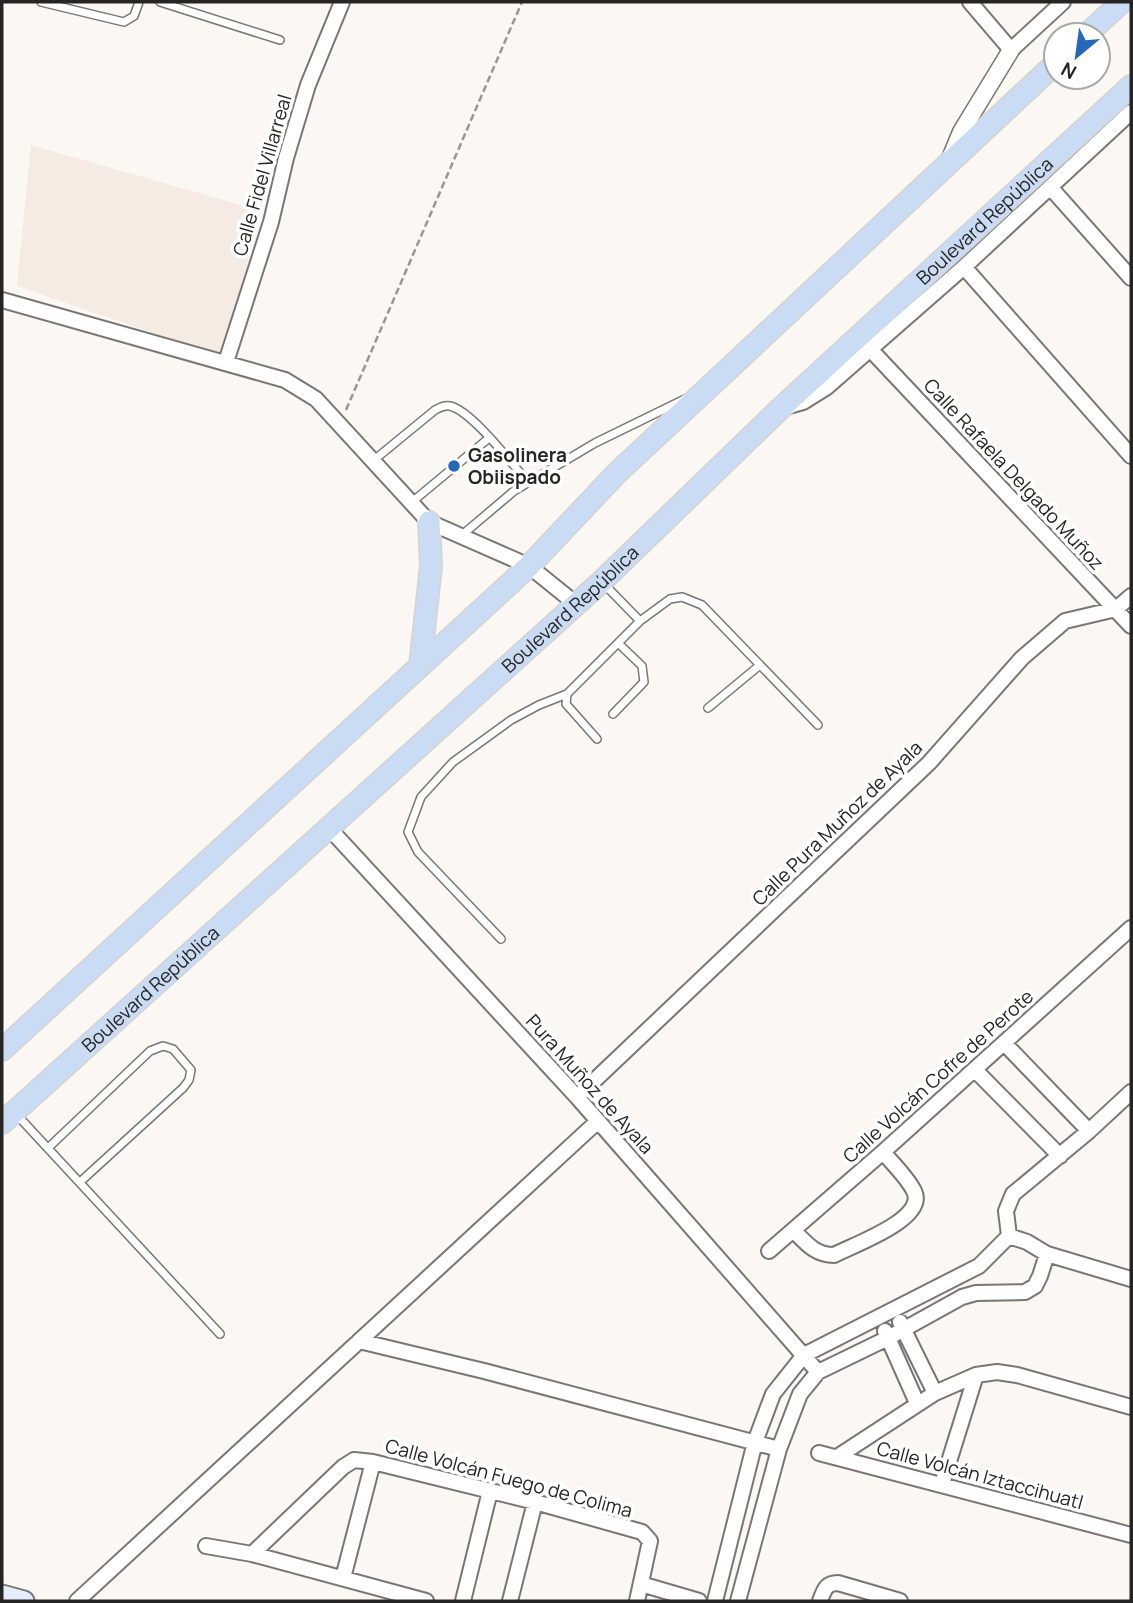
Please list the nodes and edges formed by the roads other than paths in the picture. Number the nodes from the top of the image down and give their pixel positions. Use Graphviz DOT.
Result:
graph roads {
  1 [pos="41,2"];
  2 [pos="139,2"];
  3 [pos="160,2"];
  4 [pos="342,2"];
  5 [pos="970,2"];
  6 [pos="1063,2"];
  7 [pos="1122,2"];
  8 [pos="1101,21"];
  9 [pos="280,40"];
  10 [pos="1011,50"];
  11 [pos="1042,76"];
  12 [pos="1131,86"];
  13 [pos="1131,112"];
  14 [pos="948,163"];
  15 [pos="1050,187"];
  16 [pos="964,267"];
  17 [pos="1131,278"];
  18 [pos="2,300"];
  19 [pos="869,348"];
  20 [pos="226,362"];
  21 [pos="707,389"];
  22 [pos="781,408"];
  23 [pos="489,438"];
  24 [pos="1131,456"];
  25 [pos="374,460"];
  26 [pos="528,482"];
  27 [pos="412,502"];
  28 [pos="429,522"];
  29 [pos="462,535"];
  30 [pos="529,566"];
  31 [pos="601,582"];
  32 [pos="1131,596"];
  33 [pos="576,604"];
  34 [pos="1116,609"];
  35 [pos="640,621"];
  36 [pos="1131,626"];
  37 [pos="618,643"];
  38 [pos="760,664"];
  39 [pos="420,666"];
  40 [pos="567,694"];
  41 [pos="708,708"];
  42 [pos="613,714"];
  43 [pos="818,725"];
  44 [pos="597,739"];
  45 [pos="328,827"];
  46 [pos="1131,928"];
  47 [pos="502,939"];
  48 [pos="1004,1043"];
  49 [pos="2,1050"];
  50 [pos="975,1070"];
  51 [pos="1131,1092"];
  52 [pos="577,1097"];
  53 [pos="8,1117"];
  54 [pos="598,1121"];
  55 [pos="1089,1131"];
  56 [pos="48,1148"];
  57 [pos="883,1152"];
  58 [pos="1060,1156"];
  59 [pos="80,1182"];
  60 [pos="793,1230"];
  61 [pos="1009,1236"];
  62 [pos="769,1251"];
  63 [pos="1047,1254"];
  64 [pos="1131,1263"];
  65 [pos="1124,1277"];
  66 [pos="895,1310"];
  67 [pos="880,1318"];
  68 [pos="903,1329"];
  69 [pos="220,1334"];
  70 [pos="888,1338"];
  71 [pos="359,1342"];
  72 [pos="804,1355"];
  73 [pos="818,1373"];
  74 [pos="976,1375"];
  75 [pos="935,1392"];
  76 [pos="918,1403"];
  77 [pos="1131,1407"];
  78 [pos="755,1442"];
  79 [pos="779,1449"];
  80 [pos="819,1452"];
  81 [pos="836,1457"];
  82 [pos="373,1462"];
  83 [pos="942,1484"];
  84 [pos="490,1491"];
  85 [pos="535,1502"];
  86 [pos="1131,1535"];
  87 [pos="206,1546"];
  88 [pos="252,1554"];
  89 [pos="343,1578"];
  90 [pos="641,1584"];
  91 [pos="2,1595"];
  92 [pos="822,1595"];
  93 [pos="24,1601"];
  94 [pos="77,1601"];
  95 [pos="426,1601"];
  96 [pos="463,1601"];
  97 [pos="510,1601"];
  98 [pos="638,1601"];
  99 [pos="699,1601"];
  100 [pos="715,1601"];
  101 [pos="738,1601"];
  102 [pos="900,1601"];
  1 -- 2 [label="lane"];
  3 -- 9 [label="lane"];
  4 -- 20 [label="street, Calle Fidel Villarreal"];
  5 -- 10 [label="street"];
  6 -- 10 [label="street"];
  7 -- 8 [label="main road"];
  10 -- 14 [label="street"];
  11 -- 14 [label="main road"];
  12 -- 22 [label="main road, Boulevard República"];
  13 -- 15 [label="street"];
  14 -- 21 [label="main road"];
  15 -- 16 [label="street"];
  15 -- 17 [label="street"];
  16 -- 19 [label="street"];
  16 -- 24 [label="street"];
  18 -- 20 [label="street"];
  19 -- 22 [label="street"];
  19 -- 34 [label="street, Calle Rafaela Delgado Muñoz"];
  20 -- 25 [label="street"];
  21 -- 26 [label="lane"];
  21 -- 30 [label="main road"];
  22 -- 31 [label="main road, Boulevard República"];
  23 -- 25 [label="lane"];
  23 -- 26 [label="lane"];
  23 -- 27 [label="lane"];
  25 -- 27 [label="street"];
  26 -- 29 [label="lane"];
  27 -- 28 [label="street"];
  28 -- 29 [label="street"];
  28 -- 39 [label="main road"];
  29 -- 30 [label="street"];
  30 -- 33 [label="street"];
  30 -- 39 [label="main road"];
  31 -- 33 [label="main road, Boulevard República"];
  31 -- 35 [label="lane"];
  32 -- 34 [label="street, Calle Pura Muñoz de Ayala"];
  33 -- 45 [label="main road, Boulevard República"];
  34 -- 36 [label="street, Calle Rafaela Delgado Muñoz"];
  34 -- 52 [label="street, Calle Pura Muñoz de Ayala"];
  35 -- 37 [label="lane"];
  35 -- 38 [label="lane"];
  37 -- 40 [label="lane"];
  37 -- 42 [label="lane"];
  38 -- 41 [label="lane"];
  38 -- 43 [label="lane"];
  39 -- 49 [label="main road"];
  40 -- 44 [label="lane"];
  40 -- 47 [label="lane"];
  45 -- 52 [label="street, Pura Muñoz de Ayala"];
  45 -- 53 [label="main road, Boulevard República"];
  46 -- 48 [label="street, Calle Volcán Cofre de Perote"];
  48 -- 50 [label="street, Calle Volcán Cofre de Perote"];
  48 -- 55 [label="street"];
  50 -- 57 [label="street, Calle Volcán Cofre de Perote"];
  50 -- 58 [label="street"];
  51 -- 55 [label="street"];
  52 -- 54 [label="street, Pura Muñoz de Ayala"];
  53 -- 56 [label="lane"];
  54 -- 71 [label="street"];
  54 -- 72 [label="street, Pura Muñoz de Ayala"];
  55 -- 58 [label="street"];
  56 -- 59 [label="lane"];
  56 -- 59 [label="lane"];
  57 -- 60 [label="street, Calle Volcán Cofre de Perote"];
  57 -- 60 [label="street"];
  58 -- 61 [label="street"];
  59 -- 69 [label="lane"];
  60 -- 62 [label="street, Calle Volcán Cofre de Perote"];
  61 -- 63 [label="street"];
  61 -- 66 [label="street"];
  63 -- 65 [label="street"];
  63 -- 68 [label="street"];
  64 -- 65 [label="street"];
  66 -- 67 [label="street"];
  66 -- 68 [label="street"];
  67 -- 70 [label="street"];
  67 -- 72 [label="street"];
  68 -- 70 [label="street"];
  68 -- 75 [label="street"];
  70 -- 73 [label="street"];
  70 -- 76 [label="street"];
  71 -- 78 [label="street"];
  71 -- 94 [label="street"];
  72 -- 73 [label="street, Pura Muñoz de Ayala"];
  72 -- 78 [label="street"];
  73 -- 79 [label="street"];
  74 -- 75 [label="street"];
  74 -- 77 [label="street"];
  74 -- 83 [label="street"];
  75 -- 76 [label="street"];
  76 -- 81 [label="street"];
  78 -- 79 [label="street"];
  78 -- 100 [label="street"];
  79 -- 101 [label="street"];
  80 -- 81 [label="street, Calle Volcán Iztaccihuatl"];
  81 -- 83 [label="street, Calle Volcán Iztaccihuatl"];
  82 -- 84 [label="street, Calle Volcán Fuego de Colima"];
  82 -- 88 [label="street, Calle Volcán Fuego de Colima"];
  82 -- 89 [label="street"];
  83 -- 86 [label="street, Calle Volcán Iztaccihuatl"];
  84 -- 85 [label="street, Calle Volcán Fuego de Colima"];
  84 -- 96 [label="street"];
  85 -- 90 [label="street, Calle Volcán Fuego de Colima"];
  85 -- 97 [label="street"];
  87 -- 88 [label="street"];
  88 -- 89 [label="street"];
  89 -- 95 [label="street"];
  90 -- 98 [label="street"];
  90 -- 99 [label="street"];
  91 -- 93 [label="main road"];
  92 -- 102 [label="street"];
}
